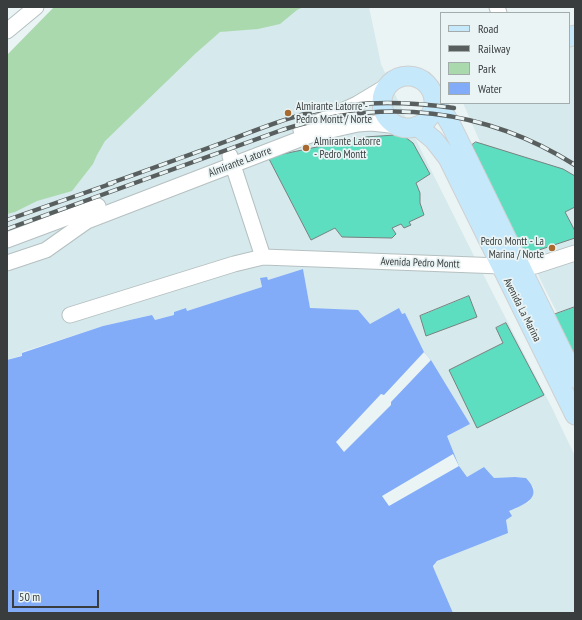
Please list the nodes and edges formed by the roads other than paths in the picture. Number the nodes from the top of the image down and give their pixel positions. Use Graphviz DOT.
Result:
graph roads {
  1 [pos="36,7"];
  2 [pos="7,31"];
  3 [pos="419,78"];
  4 [pos="440,78"];
  5 [pos="387,86"];
  6 [pos="436,97"];
  7 [pos="408,126"];
  8 [pos="232,160"];
  9 [pos="85,216"];
  10 [pos="7,240"];
  11 [pos="575,253"];
  12 [pos="263,257"];
  13 [pos="7,263"];
  14 [pos="500,266"];
  15 [pos="520,267"];
  16 [pos="70,315"];
  17 [pos="575,378"];
  18 [pos="575,415"];
  1 -- 2 [label="street"];
  3 -- 4 [label="main road, Almirante Latorre"];
  3 -- 5 [label="main road, Almirante Latorre"];
  3 -- 6 [label="main road"];
  5 -- 7 [label="main road"];
  5 -- 8 [label="street, Almirante Latorre"];
  6 -- 7 [label="main road"];
  6 -- 15 [label="main road, Avenida La Marina"];
  7 -- 8 [label="street, Almirante Latorre"];
  7 -- 14 [label="main road, Avenida La Marina"];
  8 -- 9 [label="street, Almirante Latorre"];
  8 -- 12 [label="street"];
  9 -- 10 [label="street"];
  9 -- 13 [label="street"];
  11 -- 15 [label="street, Avenida Pedro Montt"];
  12 -- 14 [label="street, Avenida Pedro Montt"];
  12 -- 16 [label="street, Avenida Pedro Montt"];
  14 -- 15 [label="street, Avenida Pedro Montt"];
  14 -- 18 [label="main road, Avenida La Marina"];
  15 -- 17 [label="main road, Avenida La Marina"];
}
